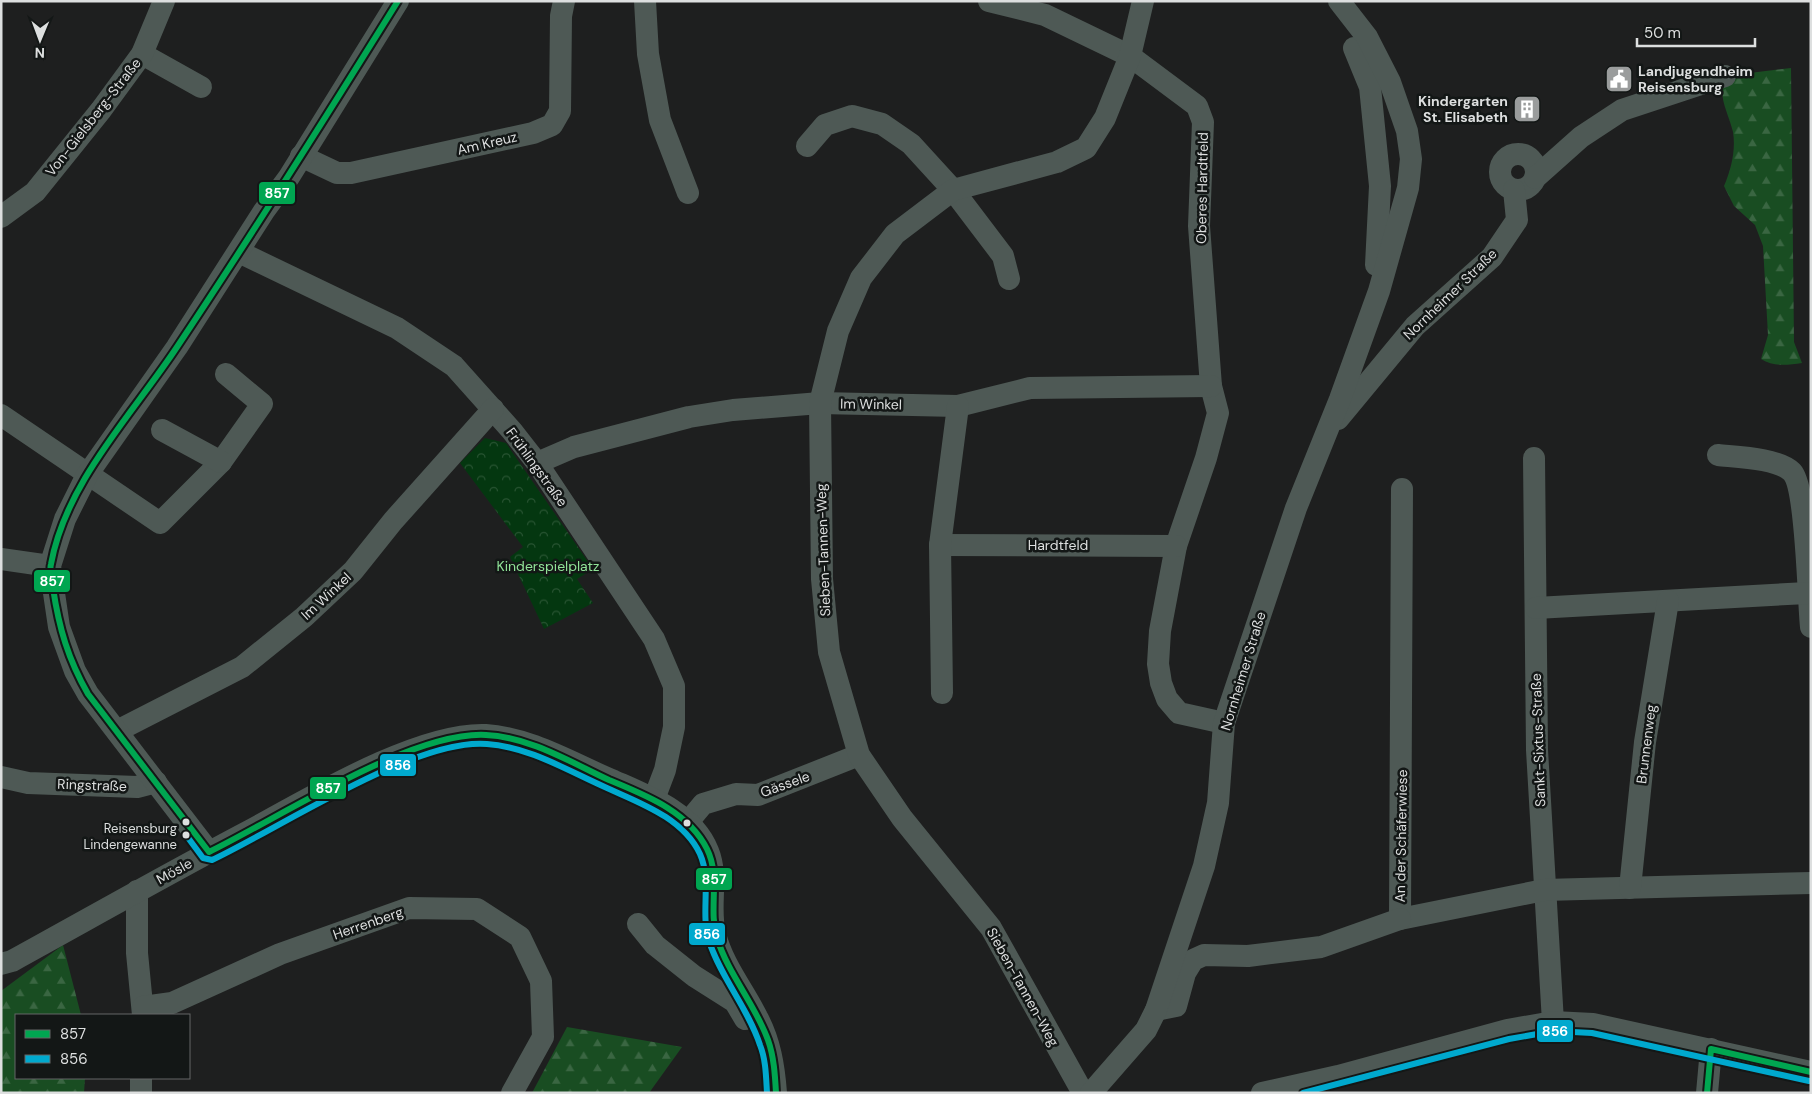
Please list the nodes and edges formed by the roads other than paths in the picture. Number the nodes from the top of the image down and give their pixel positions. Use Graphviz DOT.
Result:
graph roads {
  1 [pos="164,1"];
  2 [pos="398,1"];
  3 [pos="564,1"];
  4 [pos="646,1"];
  5 [pos="989,1"];
  6 [pos="1143,1"];
  7 [pos="1339,1"];
  8 [pos="1354,48"];
  9 [pos="142,54"];
  10 [pos="1130,56"];
  11 [pos="1725,76"];
  12 [pos="201,87"];
  13 [pos="807,146"];
  14 [pos="302,156"];
  15 [pos="1535,178"];
  16 [pos="1380,186"];
  17 [pos="1408,188"];
  18 [pos="952,190"];
  19 [pos="1514,190"];
  20 [pos="688,193"];
  21 [pos="1,217"];
  22 [pos="239,252"];
  23 [pos="1376,265"];
  24 [pos="1009,279"];
  25 [pos="226,374"];
  26 [pos="1211,386"];
  27 [pos="820,403"];
  28 [pos="958,406"];
  29 [pos="493,409"];
  30 [pos="1,415"];
  31 [pos="162,430"];
  32 [pos="1323,437"];
  33 [pos="1718,455"];
  34 [pos="1534,458"];
  35 [pos="221,462"];
  36 [pos="537,464"];
  37 [pos="87,475"];
  38 [pos="1402,489"];
  39 [pos="940,545"];
  40 [pos="1176,546"];
  41 [pos="1,559"];
  42 [pos="50,566"];
  43 [pos="1807,593"];
  44 [pos="1668,601"];
  45 [pos="1536,608"];
  46 [pos="1811,628"];
  47 [pos="942,693"];
  48 [pos="1224,723"];
  49 [pos="117,731"];
  50 [pos="859,755"];
  51 [pos="1,777"];
  52 [pos="156,782"];
  53 [pos="654,799"];
  54 [pos="688,822"];
  55 [pos="209,852"];
  56 [pos="1811,883"];
  57 [pos="1630,888"];
  58 [pos="1544,890"];
  59 [pos="137,891"];
  60 [pos="1400,919"];
  61 [pos="638,924"];
  62 [pos="1,964"];
  63 [pos="1156,1010"];
  64 [pos="143,1011"];
  65 [pos="758,1018"];
  66 [pos="1553,1022"];
  67 [pos="1711,1049"];
  68 [pos="1811,1072"];
  69 [pos="141,1079"];
  70 [pos="140,1093"];
  71 [pos="512,1093"];
  72 [pos="776,1093"];
  73 [pos="1083,1093"];
  74 [pos="1091,1093"];
  75 [pos="1262,1093"];
  76 [pos="1707,1093"];
  1 -- 9 [label="street, Von-Gielsberg-Straße"];
  2 -- 14 [label="street"];
  3 -- 14 [label="street, Am Kreuz"];
  4 -- 20 [label="street"];
  5 -- 10 [label="street, Oberes Hardtfeld"];
  6 -- 10 [label="street, Sieben-Tannen-Weg"];
  7 -- 17 [label="street, Nornheimer Straße"];
  8 -- 16 [label="street"];
  9 -- 12 [label="street"];
  9 -- 21 [label="street, Von-Gielsberg-Straße"];
  10 -- 18 [label="street, Sieben-Tannen-Weg"];
  10 -- 26 [label="street, Oberes Hardtfeld"];
  11 -- 15 [label="street"];
  13 -- 18 [label="street"];
  14 -- 22 [label="street"];
  15 -- 19 [label="street"];
  15 -- 19 [label="street, Nornheimer Straße"];
  16 -- 17 [label="street"];
  16 -- 23 [label="street"];
  17 -- 32 [label="street, Nornheimer Straße"];
  18 -- 24 [label="street"];
  18 -- 27 [label="street, Sieben-Tannen-Weg"];
  19 -- 32 [label="street, Nornheimer Straße"];
  22 -- 29 [label="street, Frühlingstraße"];
  22 -- 37 [label="street"];
  25 -- 35 [label="street"];
  26 -- 28 [label="street, Im Winkel"];
  26 -- 40 [label="street"];
  27 -- 28 [label="street, Im Winkel"];
  27 -- 36 [label="street, Im Winkel"];
  27 -- 50 [label="street, Sieben-Tannen-Weg"];
  28 -- 39 [label="street"];
  29 -- 36 [label="street, Frühlingstraße"];
  29 -- 49 [label="street, Im Winkel"];
  30 -- 37 [label="street"];
  31 -- 35 [label="street"];
  32 -- 48 [label="street, Nornheimer Straße"];
  33 -- 43 [label="street"];
  34 -- 45 [label="street, Sankt-Sixtus-Straße"];
  35 -- 37 [label="street"];
  36 -- 53 [label="street, Frühlingstraße"];
  37 -- 42 [label="street"];
  38 -- 60 [label="street, An der Schäferwiese"];
  39 -- 40 [label="street, Hardtfeld"];
  39 -- 47 [label="street"];
  40 -- 48 [label="street"];
  41 -- 42 [label="street"];
  42 -- 49 [label="street"];
  43 -- 44 [label="street"];
  43 -- 46 [label="street"];
  44 -- 45 [label="street"];
  44 -- 57 [label="street, Brunnenweg"];
  45 -- 58 [label="street, Sankt-Sixtus-Straße"];
  48 -- 63 [label="street, Nornheimer Straße"];
  49 -- 52 [label="street"];
  50 -- 54 [label="street, Gässele"];
  50 -- 73 [label="street, Sieben-Tannen-Weg"];
  51 -- 52 [label="street, Ringstraße"];
  52 -- 55 [label="street"];
  53 -- 54 [label="street, Mösle"];
  53 -- 55 [label="street, Mösle"];
  54 -- 65 [label="street, Mösle"];
  55 -- 59 [label="street, Mösle"];
  56 -- 57 [label="street, An der Schäferwiese"];
  57 -- 58 [label="street, An der Schäferwiese"];
  58 -- 60 [label="street, An der Schäferwiese"];
  58 -- 66 [label="street, Sankt-Sixtus-Straße"];
  59 -- 62 [label="street, Mösle"];
  59 -- 64 [label="street, Herrenberg"];
  60 -- 63 [label="street"];
  61 -- 65 [label="street"];
  63 -- 74 [label="street, Nornheimer Straße"];
  64 -- 71 [label="street, Herrenberg"];
  65 -- 72 [label="street, Mösle"];
  66 -- 67 [label="street"];
  66 -- 75 [label="street"];
  67 -- 68 [label="street"];
  67 -- 76 [label="street"];
  69 -- 70 [label="street"];
}
